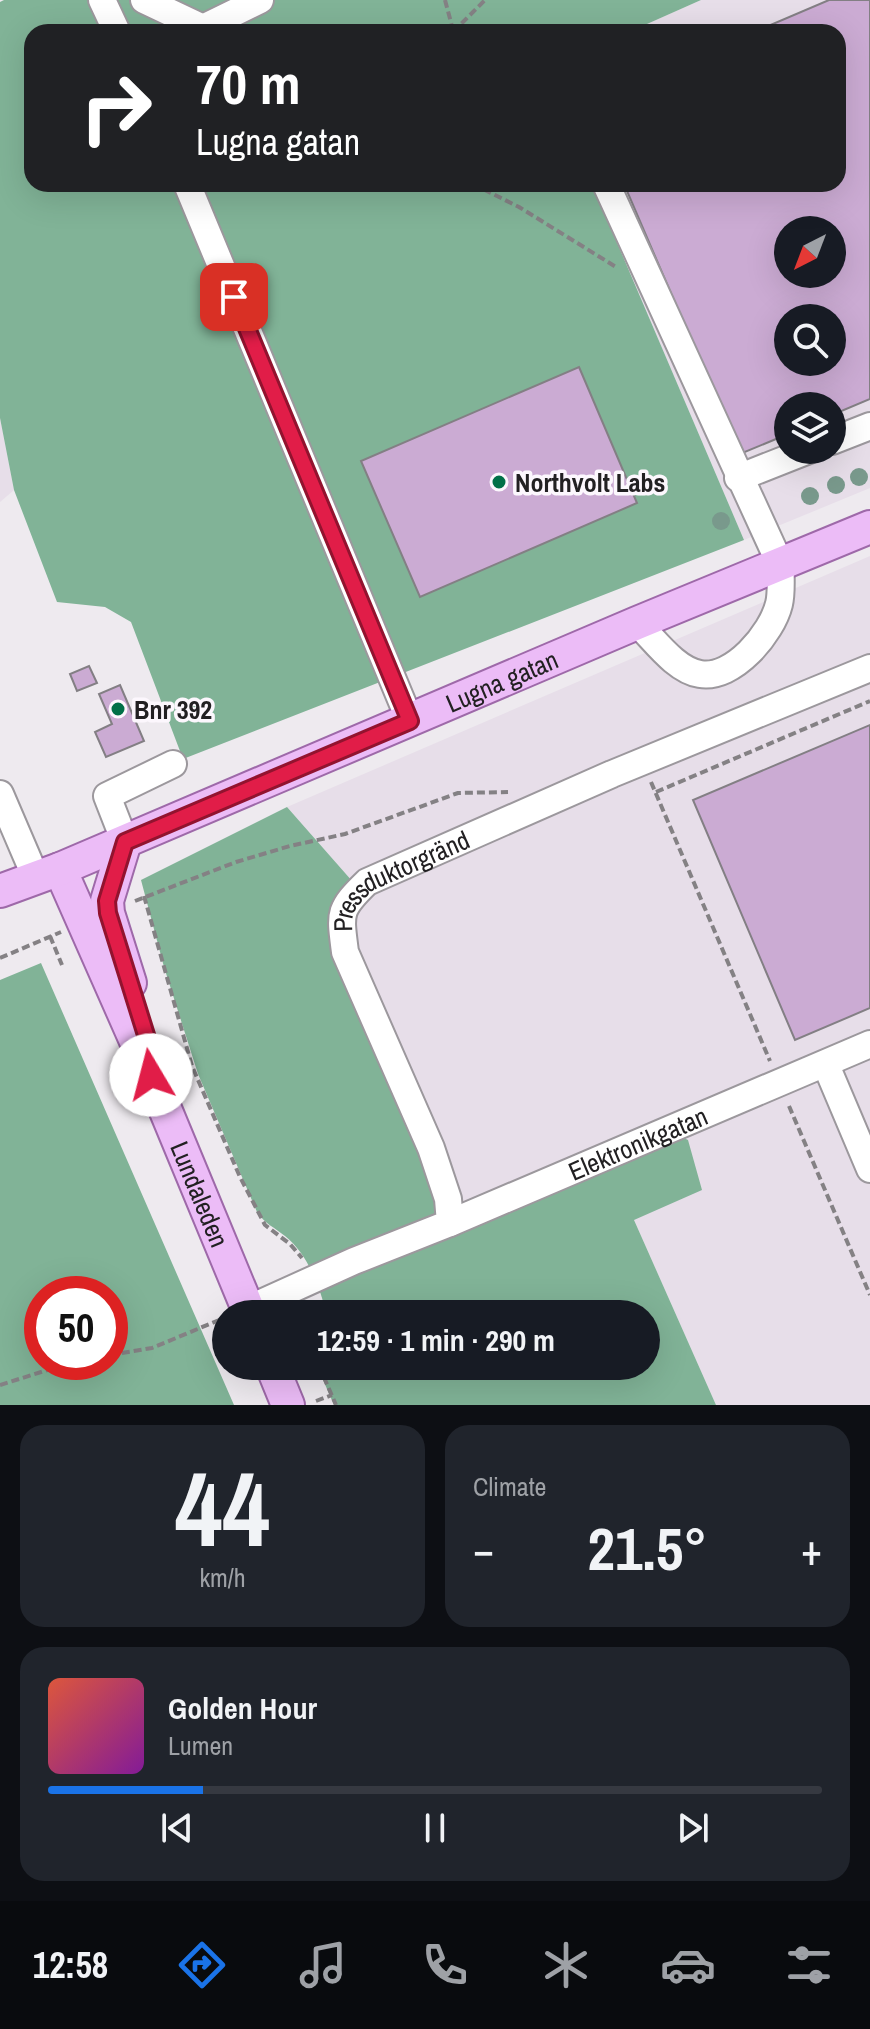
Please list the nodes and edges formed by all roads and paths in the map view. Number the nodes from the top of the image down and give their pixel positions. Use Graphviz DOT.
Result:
graph roads {
  1 [pos="102,0"];
  2 [pos="144,0"];
  3 [pos="260,0"];
  4 [pos="445,0"];
  5 [pos="485,0"];
  6 [pos="113,24"];
  7 [pos="190,24"];
  8 [pos="214,24"];
  9 [pos="451,24"];
  10 [pos="461,24"];
  11 [pos="190,192"];
  12 [pos="490,192"];
  13 [pos="610,192"];
  14 [pos="626,277"];
  15 [pos="870,426"];
  16 [pos="846,435"];
  17 [pos="774,464"];
  18 [pos="738,478"];
  19 [pos="870,527"];
  20 [pos="781,566"];
  21 [pos="637,623"];
  22 [pos="870,668"];
  23 [pos="870,701"];
  24 [pos="410,721"];
  25 [pos="173,764"];
  26 [pos="519,791"];
  27 [pos="0,794"];
  28 [pos="125,842"];
  29 [pos="48,874"];
  30 [pos="0,891"];
  31 [pos="0,958"];
  32 [pos="62,965"];
  33 [pos="870,1044"];
  34 [pos="826,1065"];
  35 [pos="151,1075"];
  36 [pos="780,1084"];
  37 [pos="870,1169"];
  38 [pos="450,1223"];
  39 [pos="313,1279"];
  40 [pos="870,1295"];
  41 [pos="236,1300"];
  42 [pos="269,1300"];
  43 [pos="320,1300"];
  44 [pos="212,1324"];
  45 [pos="128,1352"];
  46 [pos="24,1377"];
  47 [pos="283,1380"];
  48 [pos="325,1380"];
  49 [pos="0,1385"];
  50 [pos="332,1395"];
  51 [pos="302,1403"];
  52 [pos="336,1405"];
  1 -- 6 [label="street"];
  2 -- 7 [label="street"];
  3 -- 8 [label="street"];
  4 -- 9 [label="path"];
  5 -- 10 [label="path"];
  11 -- 24 [label="street"];
  12 -- 14 [label="path"];
  13 -- 18 [label="street"];
  15 -- 16 [label="street"];
  17 -- 18 [label="street"];
  18 -- 20 [label="street"];
  19 -- 20 [label="main road, Lugna gatan"];
  20 -- 21 [label="main road, Lugna gatan"];
  20 -- 21 [label="street"];
  21 -- 24 [label="main road, Lugna gatan"];
  22 -- 38 [label="street, Pressduktorgränd"];
  23 -- 36 [label="path"];
  24 -- 28 [label="main road, Lugna gatan"];
  25 -- 28 [label="street"];
  26 -- 39 [label="path"];
  27 -- 29 [label="street, Lundaleden"];
  28 -- 29 [label="main road, Lugna gatan"];
  28 -- 35 [label="main road, Lundaleden"];
  29 -- 30 [label="main road, Lugna gatan"];
  29 -- 35 [label="main road, Lundaleden"];
  31 -- 32 [label="path"];
  33 -- 34 [label="street, Elektronikgatan"];
  34 -- 36 [label="street, Elektronikgatan"];
  34 -- 37 [label="street"];
  35 -- 41 [label="main road, Lundaleden"];
  36 -- 38 [label="street, Elektronikgatan"];
  36 -- 40 [label="path"];
  38 -- 39 [label="street"];
  39 -- 42 [label="street"];
  39 -- 43 [label="path"];
  44 -- 45 [label="path"];
  46 -- 49 [label="path"];
  47 -- 51 [label="main road"];
  48 -- 50 [label="path"];
  50 -- 51 [label="path"];
  50 -- 52 [label="path"];
}
